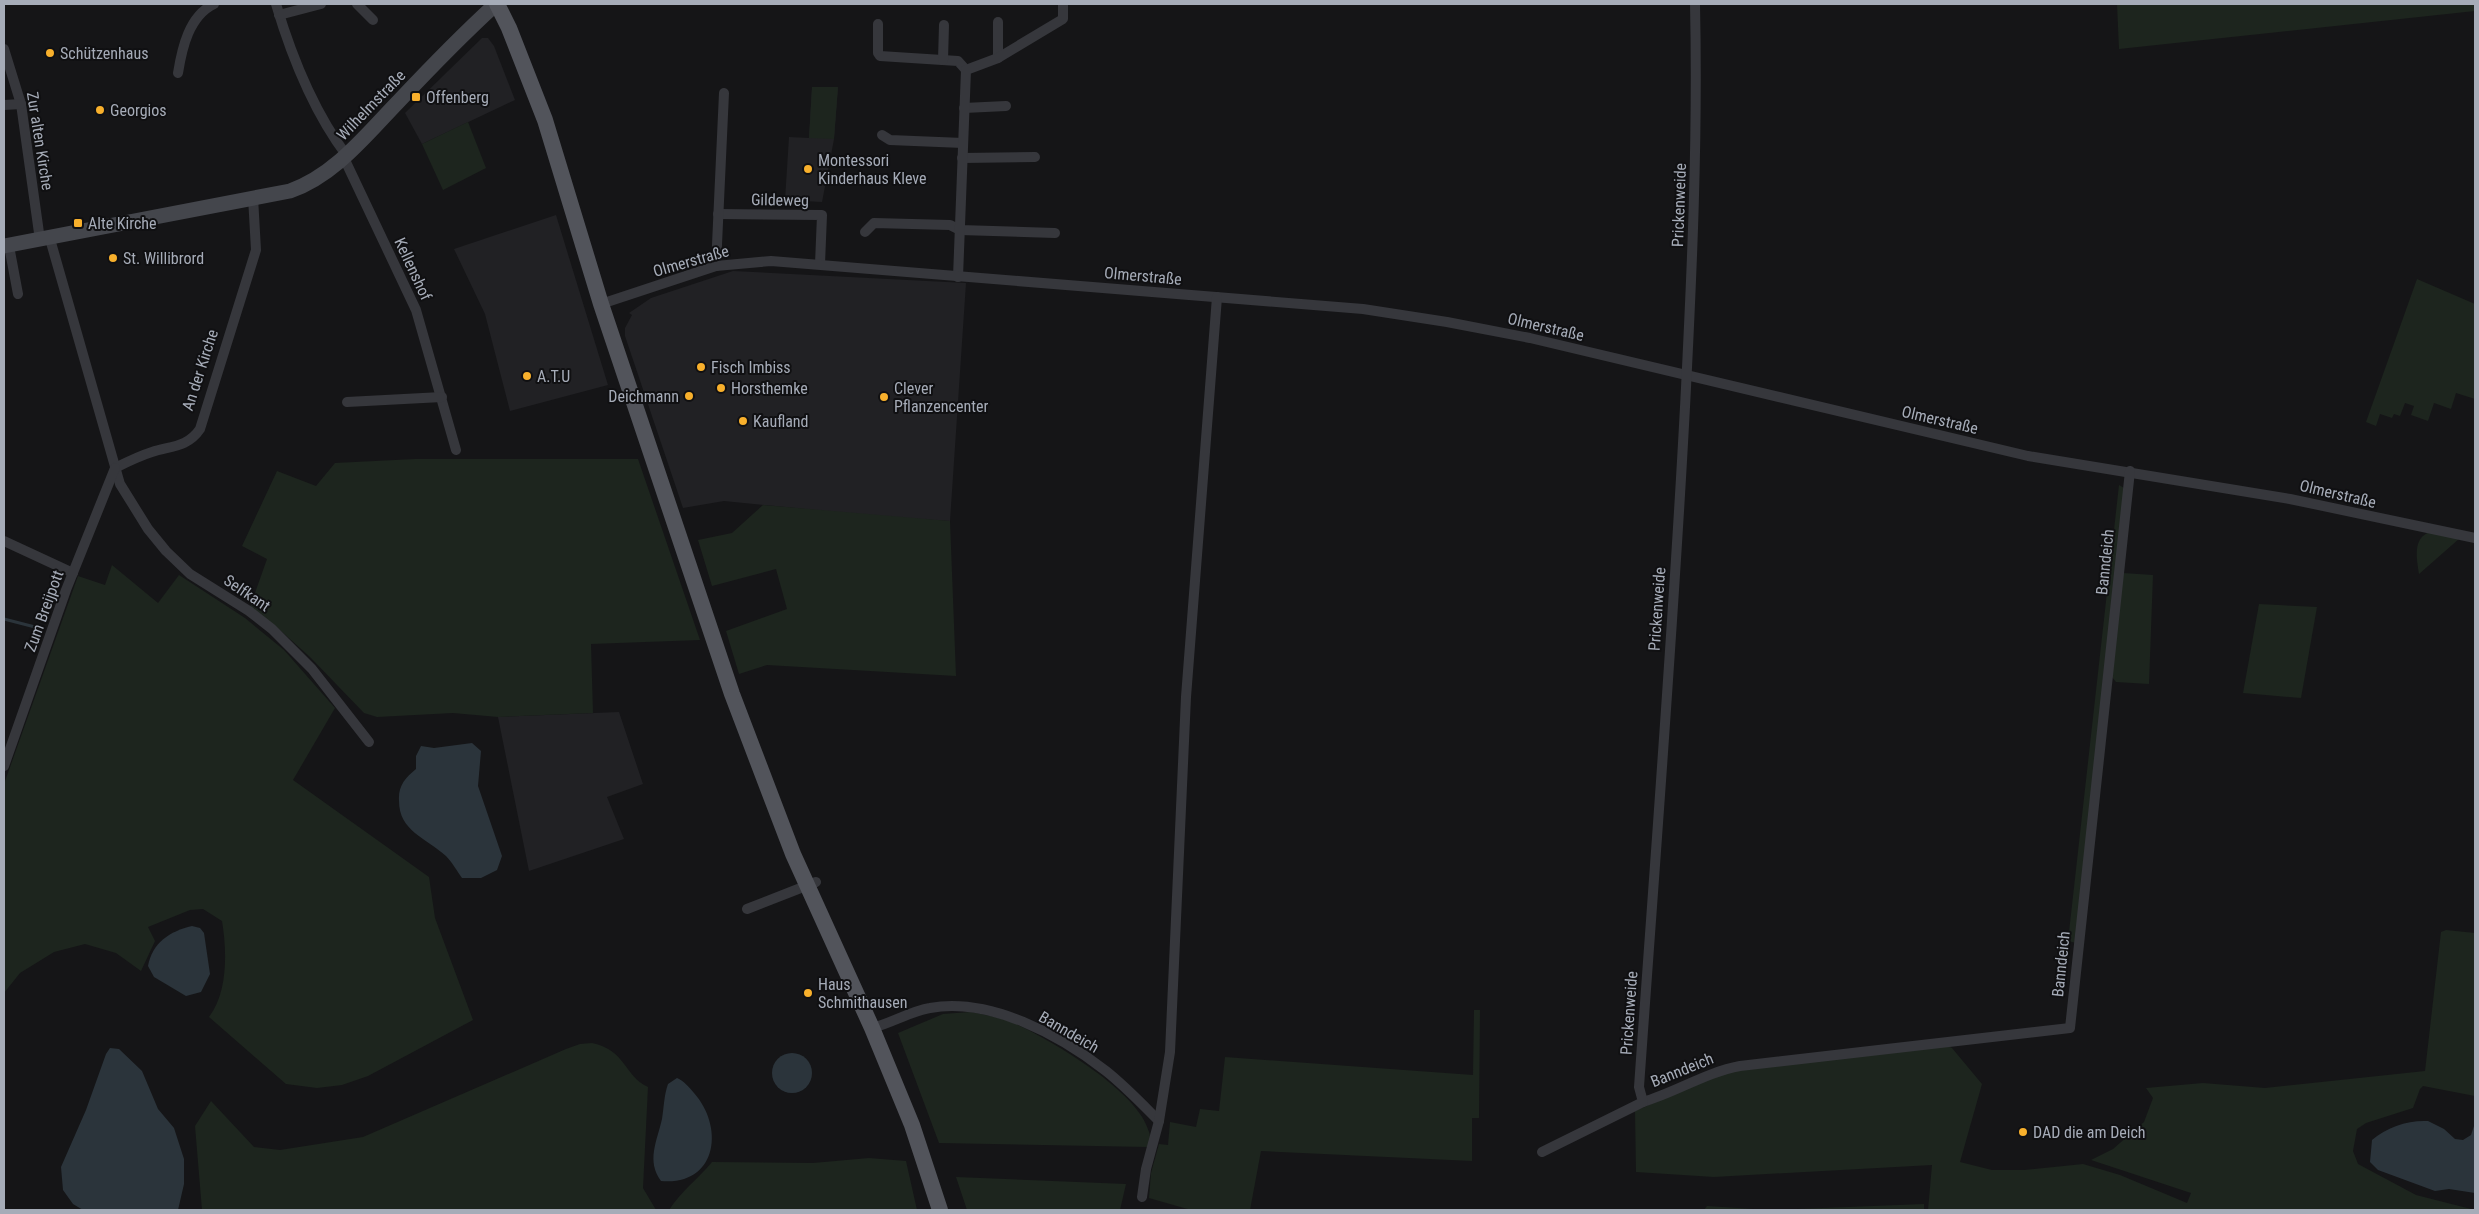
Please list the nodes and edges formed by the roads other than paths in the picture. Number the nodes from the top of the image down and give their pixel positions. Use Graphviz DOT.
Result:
graph roads {
  1 [pos="214,4"];
  2 [pos="276,4"];
  3 [pos="321,4"];
  4 [pos="357,4"];
  5 [pos="496,4"];
  6 [pos="1063,4"];
  7 [pos="1695,4"];
  8 [pos="279,15"];
  9 [pos="372,20"];
  10 [pos="998,22"];
  11 [pos="474,24"];
  12 [pos="507,24"];
  13 [pos="878,24"];
  14 [pos="944,26"];
  15 [pos="4,49"];
  16 [pos="998,58"];
  17 [pos="943,60"];
  18 [pos="966,70"];
  19 [pos="178,73"];
  20 [pos="724,92"];
  21 [pos="21,104"];
  22 [pos="4,106"];
  23 [pos="1006,106"];
  24 [pos="964,108"];
  25 [pos="882,136"];
  26 [pos="963,143"];
  27 [pos="345,157"];
  28 [pos="1035,157"];
  29 [pos="962,158"];
  30 [pos="253,197"];
  31 [pos="718,214"];
  32 [pos="960,230"];
  33 [pos="865,232"];
  34 [pos="1055,233"];
  35 [pos="45,240"];
  36 [pos="6,246"];
  37 [pos="820,264"];
  38 [pos="716,266"];
  39 [pos="958,277"];
  40 [pos="18,294"];
  41 [pos="1217,297"];
  42 [pos="601,304"];
  43 [pos="1686,375"];
  44 [pos="442,397"];
  45 [pos="347,402"];
  46 [pos="456,450"];
  47 [pos="115,468"];
  48 [pos="2130,471"];
  49 [pos="2475,538"];
  50 [pos="4,541"];
  51 [pos="73,573"];
  52 [pos="369,742"];
  53 [pos="4,766"];
  54 [pos="812,884"];
  55 [pos="746,910"];
  56 [pos="872,1028"];
  57 [pos="1643,1102"];
  58 [pos="1159,1121"];
  59 [pos="1542,1152"];
  60 [pos="1142,1197"];
  61 [pos="940,1210"];
  1 -- 19 [label="street"];
  2 -- 8 [label="street, Kellenshof"];
  3 -- 8 [label="street"];
  4 -- 9 [label="street"];
  5 -- 11 [label="street, Wilhelmstraße"];
  5 -- 12 [label="main road"];
  6 -- 16 [label="street"];
  7 -- 43 [label="street, Prickenweide"];
  8 -- 27 [label="street, Kellenshof"];
  10 -- 16 [label="street"];
  11 -- 12 [label="street"];
  11 -- 27 [label="street, Wilhelmstraße"];
  12 -- 42 [label="main road"];
  13 -- 17 [label="street"];
  14 -- 17 [label="street"];
  15 -- 21 [label="street, Zur alten Kirche"];
  16 -- 18 [label="street"];
  17 -- 18 [label="street"];
  18 -- 24 [label="street"];
  20 -- 31 [label="street"];
  21 -- 22 [label="street"];
  21 -- 35 [label="street, Zur alten Kirche"];
  23 -- 24 [label="street"];
  24 -- 26 [label="street"];
  25 -- 26 [label="street"];
  26 -- 29 [label="street"];
  27 -- 30 [label="street, Wilhelmstraße"];
  27 -- 44 [label="street, Kellenshof"];
  28 -- 29 [label="street"];
  29 -- 32 [label="street"];
  30 -- 35 [label="street"];
  30 -- 47 [label="street, An der Kirche"];
  31 -- 37 [label="street, Gildeweg"];
  31 -- 38 [label="street"];
  32 -- 33 [label="street"];
  32 -- 34 [label="street"];
  32 -- 39 [label="street"];
  35 -- 36 [label="street"];
  35 -- 47 [label="street"];
  36 -- 40 [label="street"];
  37 -- 38 [label="street, Olmerstraße"];
  37 -- 39 [label="street, Olmerstraße"];
  38 -- 42 [label="street, Olmerstraße"];
  39 -- 41 [label="street, Olmerstraße"];
  41 -- 43 [label="street, Olmerstraße"];
  41 -- 58 [label="street"];
  42 -- 54 [label="main road"];
  43 -- 48 [label="street, Olmerstraße"];
  43 -- 57 [label="street, Prickenweide"];
  44 -- 45 [label="street"];
  44 -- 46 [label="street, Kellenshof"];
  47 -- 51 [label="street, Zum Breijpott"];
  47 -- 52 [label="street, Selfkant"];
  48 -- 49 [label="street, Olmerstraße"];
  48 -- 57 [label="street, Banndeich"];
  50 -- 51 [label="street"];
  51 -- 53 [label="street, Zum Breijpott"];
  54 -- 55 [label="street"];
  54 -- 56 [label="main road"];
  56 -- 58 [label="street, Banndeich"];
  56 -- 61 [label="main road"];
  57 -- 59 [label="street"];
  58 -- 60 [label="street"];
}
